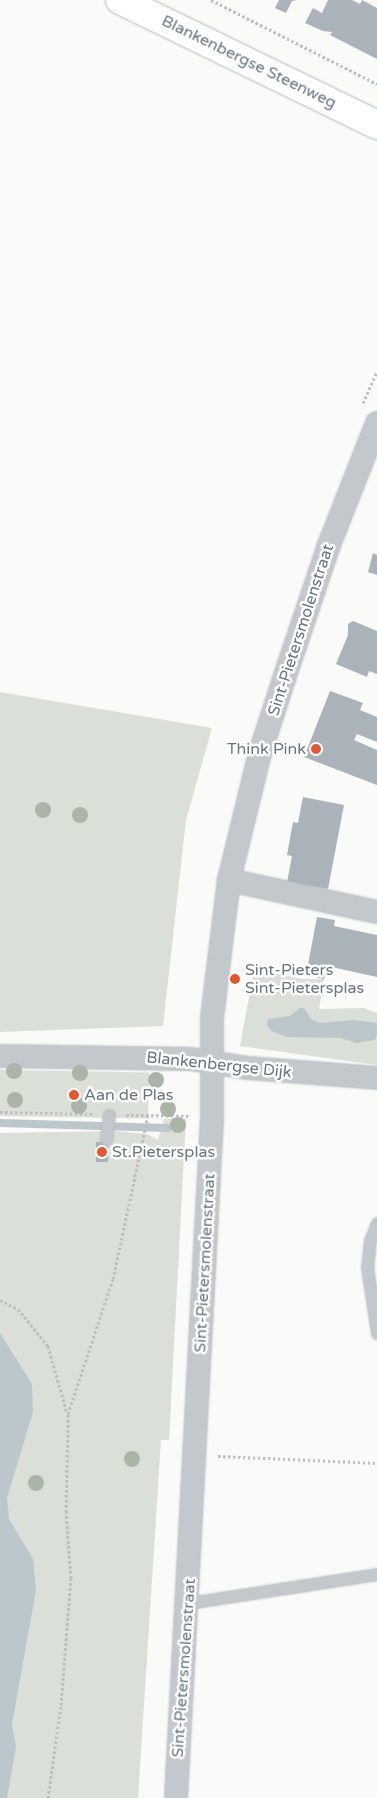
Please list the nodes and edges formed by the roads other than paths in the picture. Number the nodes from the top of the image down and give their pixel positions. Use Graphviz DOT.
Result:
graph roads {
  1 [pos="120,0"];
  2 [pos="377,125"];
  3 [pos="377,423"];
  4 [pos="229,880"];
  5 [pos="377,912"];
  6 [pos="0,1056"];
  7 [pos="212,1062"];
  8 [pos="377,1078"];
  9 [pos="109,1116"];
  10 [pos="108,1135"];
  11 [pos="377,1223"];
  12 [pos="377,1333"];
  13 [pos="377,1574"];
  14 [pos="188,1603"];
  15 [pos="176,1798"];
  1 -- 2 [label="main road, Blankenbergse Steenweg"];
  3 -- 4 [label="street, Sint-Pietersmolenstraat"];
  4 -- 5 [label="street"];
  4 -- 7 [label="street, Sint-Pietersmolenstraat"];
  6 -- 7 [label="street, Blankenbergse Dijk"];
  7 -- 8 [label="street, Blankenbergse Dijk"];
  7 -- 14 [label="street, Sint-Pietersmolenstraat"];
  9 -- 10 [label="lane"];
  11 -- 12 [label="lane"];
  13 -- 14 [label="lane"];
  14 -- 15 [label="street, Sint-Pietersmolenstraat"];
}
